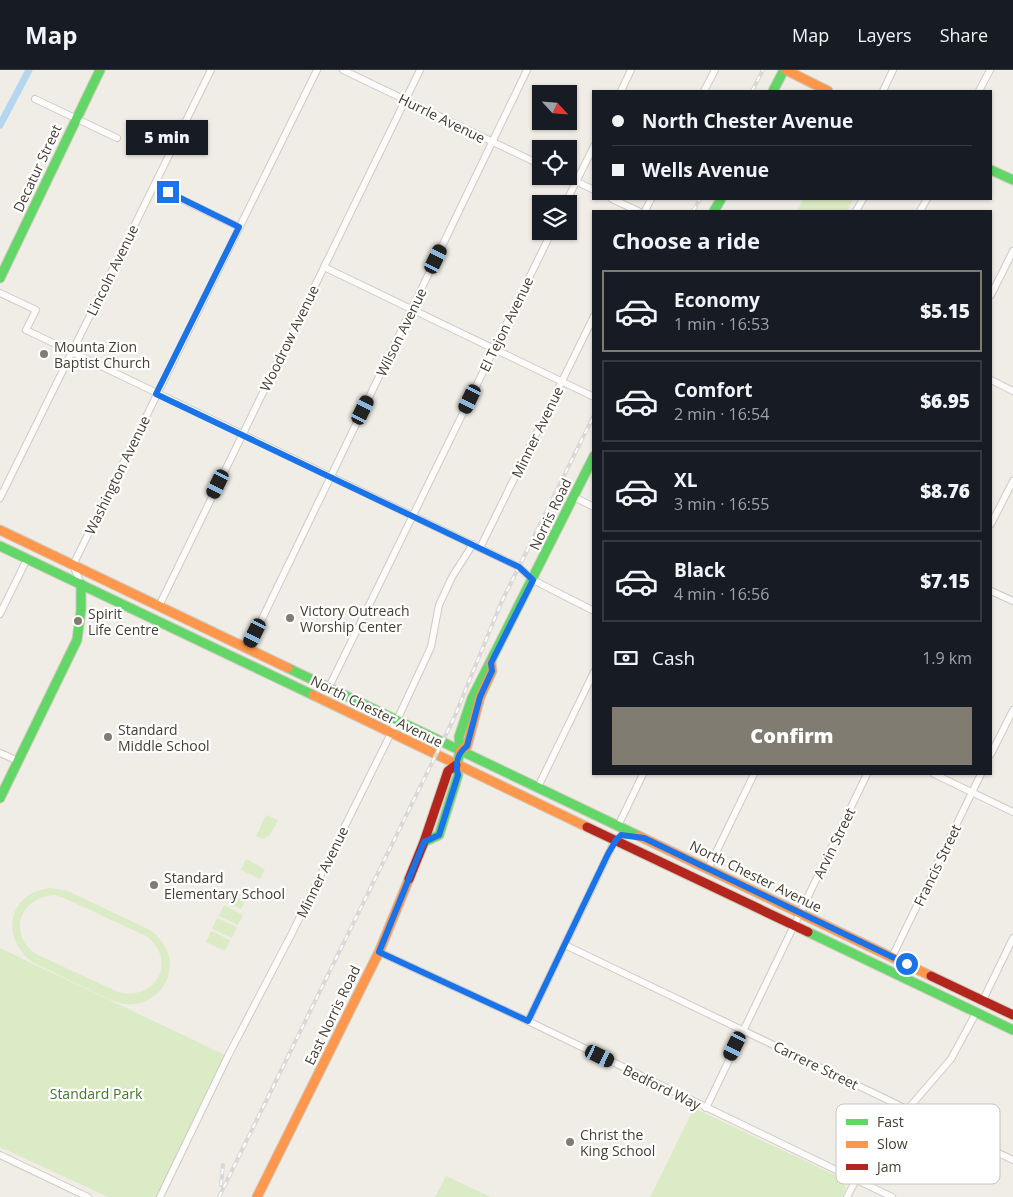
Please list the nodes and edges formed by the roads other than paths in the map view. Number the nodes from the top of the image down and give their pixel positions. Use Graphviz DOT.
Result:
graph roads {
  1 [pos="100,70"];
  2 [pos="211,70"];
  3 [pos="317,70"];
  4 [pos="343,70"];
  5 [pos="420,70"];
  6 [pos="527,70"];
  7 [pos="631,70"];
  8 [pos="715,70"];
  9 [pos="785,70"];
  10 [pos="893,70"];
  11 [pos="990,70"];
  12 [pos="621,90"];
  13 [pos="705,90"];
  14 [pos="775,90"];
  15 [pos="826,90"];
  16 [pos="883,90"];
  17 [pos="980,90"];
  18 [pos="35,99"];
  19 [pos="406,100"];
  20 [pos="76,118"];
  21 [pos="117,138"];
  22 [pos="492,142"];
  23 [pos="592,150"];
  24 [pos="532,161"];
  25 [pos="992,170"];
  26 [pos="577,180"];
  27 [pos="1013,180"];
  28 [pos="577,182"];
  29 [pos="154,186"];
  30 [pos="592,189"];
  31 [pos="614,200"];
  32 [pos="636,210"];
  33 [pos="239,227"];
  34 [pos="548,240"];
  35 [pos="1013,251"];
  36 [pos="324,267"];
  37 [pos="0,278"];
  38 [pos="0,293"];
  39 [pos="992,293"];
  40 [pos="412,309"];
  41 [pos="592,320"];
  42 [pos="494,349"];
  43 [pos="71,353"];
  44 [pos="992,380"];
  45 [pos="562,381"];
  46 [pos="1013,391"];
  47 [pos="156,394"];
  48 [pos="592,396"];
  49 [pos="242,434"];
  50 [pos="592,460"];
  51 [pos="330,476"];
  52 [pos="1013,481"];
  53 [pos="574,497"];
  54 [pos="0,498"];
  55 [pos="592,506"];
  56 [pos="412,516"];
  57 [pos="992,522"];
  58 [pos="0,530"];
  59 [pos="473,544"];
  60 [pos="0,546"];
  61 [pos="480,548"];
  62 [pos="27,559"];
  63 [pos="73,565"];
  64 [pos="533,580"];
  65 [pos="81,584"];
  66 [pos="992,592"];
  67 [pos="1013,602"];
  68 [pos="159,606"];
  69 [pos="592,610"];
  70 [pos="0,614"];
  71 [pos="248,648"];
  72 [pos="592,676"];
  73 [pos="329,687"];
  74 [pos="1013,710"];
  75 [pos="397,720"];
  76 [pos="391,733"];
  77 [pos="460,751"];
  78 [pos="992,752"];
  79 [pos="0,753"];
  80 [pos="18,761"];
  81 [pos="456,765"];
  82 [pos="643,775"];
  83 [pos="754,775"];
  84 [pos="867,775"];
  85 [pos="936,775"];
  86 [pos="980,775"];
  87 [pos="538,787"];
  88 [pos="972,792"];
  89 [pos="0,798"];
  90 [pos="1013,812"];
  91 [pos="618,826"];
  92 [pos="644,838"];
  93 [pos="616,840"];
  94 [pos="708,869"];
  95 [pos="800,913"];
  96 [pos="793,925"];
  97 [pos="1013,938"];
  98 [pos="565,945"];
  99 [pos="379,952"];
  100 [pos="892,957"];
  101 [pos="949,1000"];
  102 [pos="983,1000"];
  103 [pos="976,1013"];
  104 [pos="1013,1015"];
  105 [pos="528,1021"];
  106 [pos="743,1030"];
  107 [pos="1013,1030"];
  108 [pos="898,1104"];
  109 [pos="912,1104"];
  110 [pos="706,1108"];
  111 [pos="1000,1154"];
  112 [pos="0,1155"];
  113 [pos="1013,1160"];
  114 [pos="836,1171"];
  115 [pos="853,1184"];
  116 [pos="864,1184"];
  117 [pos="88,1197"];
  118 [pos="160,1197"];
  119 [pos="257,1197"];
  120 [pos="847,1197"];
  121 [pos="892,1197"];
  1 -- 20 [label="main road, Decatur Street"];
  2 -- 29 [label="street, Lincoln Avenue"];
  3 -- 33 [label="street, Washington Avenue"];
  4 -- 19 [label="street, Hurrle Avenue"];
  5 -- 19 [label="street, Woodrow Avenue"];
  6 -- 22 [label="street, Wilson Avenue"];
  7 -- 12 [label="street"];
  8 -- 13 [label="street"];
  9 -- 14 [label="main road"];
  9 -- 15 [label="main road"];
  10 -- 16 [label="street"];
  11 -- 17 [label="street"];
  18 -- 20 [label="street"];
  19 -- 22 [label="street, Hurrle Avenue"];
  19 -- 36 [label="street, Woodrow Avenue"];
  20 -- 21 [label="street"];
  20 -- 37 [label="main road, Decatur Street"];
  22 -- 24 [label="street, Hurrle Avenue"];
  22 -- 40 [label="street, Wilson Avenue"];
  23 -- 26 [label="street"];
  25 -- 27 [label="main road"];
  28 -- 30 [label="street"];
  29 -- 33 [label="street"];
  29 -- 43 [label="street, Lincoln Avenue"];
  31 -- 32 [label="street"];
  33 -- 47 [label="street, Washington Avenue"];
  34 -- 42 [label="street, El Tejon Avenue"];
  35 -- 39 [label="street"];
  36 -- 40 [label="street"];
  36 -- 49 [label="street, Woodrow Avenue"];
  38 -- 43 [label="street"];
  40 -- 42 [label="street"];
  40 -- 51 [label="street, Wilson Avenue"];
  41 -- 45 [label="street, Minner Avenue"];
  42 -- 45 [label="street"];
  42 -- 56 [label="street, El Tejon Avenue"];
  43 -- 47 [label="street"];
  43 -- 54 [label="street, Lincoln Avenue"];
  44 -- 46 [label="street"];
  45 -- 48 [label="street"];
  45 -- 61 [label="street, Minner Avenue"];
  47 -- 49 [label="street"];
  47 -- 63 [label="street, Washington Avenue"];
  49 -- 51 [label="street"];
  49 -- 68 [label="street, Woodrow Avenue"];
  50 -- 53 [label="main road, Norris Road"];
  51 -- 56 [label="street"];
  51 -- 71 [label="street, Wilson Avenue"];
  52 -- 57 [label="street"];
  53 -- 55 [label="street"];
  53 -- 64 [label="main road, Norris Road"];
  56 -- 59 [label="street"];
  56 -- 73 [label="street, El Tejon Avenue"];
  58 -- 63 [label="main road, North Chester Avenue"];
  59 -- 61 [label="street"];
  59 -- 75 [label="street, Minner Avenue"];
  60 -- 62 [label="main road, North Chester Avenue"];
  61 -- 64 [label="street"];
  62 -- 65 [label="main road, North Chester Avenue"];
  62 -- 70 [label="street"];
  63 -- 65 [label="street"];
  63 -- 68 [label="main road, North Chester Avenue"];
  64 -- 69 [label="street"];
  64 -- 77 [label="main road, Norris Road"];
  65 -- 76 [label="main road, North Chester Avenue"];
  65 -- 80 [label="main road"];
  66 -- 67 [label="street"];
  68 -- 71 [label="main road, North Chester Avenue"];
  71 -- 73 [label="main road, North Chester Avenue"];
  72 -- 87 [label="street"];
  73 -- 75 [label="main road, North Chester Avenue"];
  74 -- 78 [label="street"];
  75 -- 76 [label="street, Minner Avenue"];
  75 -- 77 [label="main road, North Chester Avenue"];
  76 -- 81 [label="main road, North Chester Avenue"];
  76 -- 118 [label="street, Minner Avenue"];
  77 -- 81 [label="main road, East Norris Road"];
  77 -- 87 [label="main road, North Chester Avenue"];
  79 -- 80 [label="street"];
  80 -- 89 [label="main road"];
  81 -- 93 [label="main road, North Chester Avenue"];
  81 -- 99 [label="main road, East Norris Road"];
  82 -- 91 [label="street"];
  83 -- 94 [label="street"];
  84 -- 95 [label="street, Arvin Street"];
  85 -- 88 [label="street"];
  86 -- 88 [label="street, Francis Street"];
  87 -- 91 [label="main road, North Chester Avenue"];
  88 -- 90 [label="street"];
  88 -- 100 [label="street, Francis Street"];
  91 -- 92 [label="main road, North Chester Avenue"];
  92 -- 93 [label="main road"];
  92 -- 94 [label="main road, North Chester Avenue"];
  93 -- 96 [label="main road, North Chester Avenue"];
  93 -- 98 [label="street"];
  94 -- 95 [label="main road, North Chester Avenue"];
  95 -- 96 [label="street, Arvin Street"];
  95 -- 100 [label="main road, North Chester Avenue"];
  96 -- 101 [label="main road, North Chester Avenue"];
  96 -- 106 [label="street, Arvin Street"];
  97 -- 102 [label="street"];
  98 -- 105 [label="street"];
  98 -- 106 [label="street, Carrere Street"];
  99 -- 105 [label="street, Bedford Way"];
  99 -- 119 [label="main road, East Norris Road"];
  100 -- 102 [label="main road, North Chester Avenue"];
  101 -- 102 [label="main road"];
  101 -- 103 [label="main road, North Chester Avenue"];
  102 -- 104 [label="main road, North Chester Avenue"];
  103 -- 107 [label="main road, North Chester Avenue"];
  103 -- 109 [label="street"];
  105 -- 110 [label="street, Bedford Way"];
  106 -- 108 [label="street, Carrere Street"];
  106 -- 110 [label="street, Arvin Street"];
  110 -- 114 [label="street, Bedford Way"];
  111 -- 113 [label="street, Carrere Street"];
  112 -- 117 [label="street"];
  115 -- 120 [label="street"];
  116 -- 121 [label="street, Bedford Way"];
}
